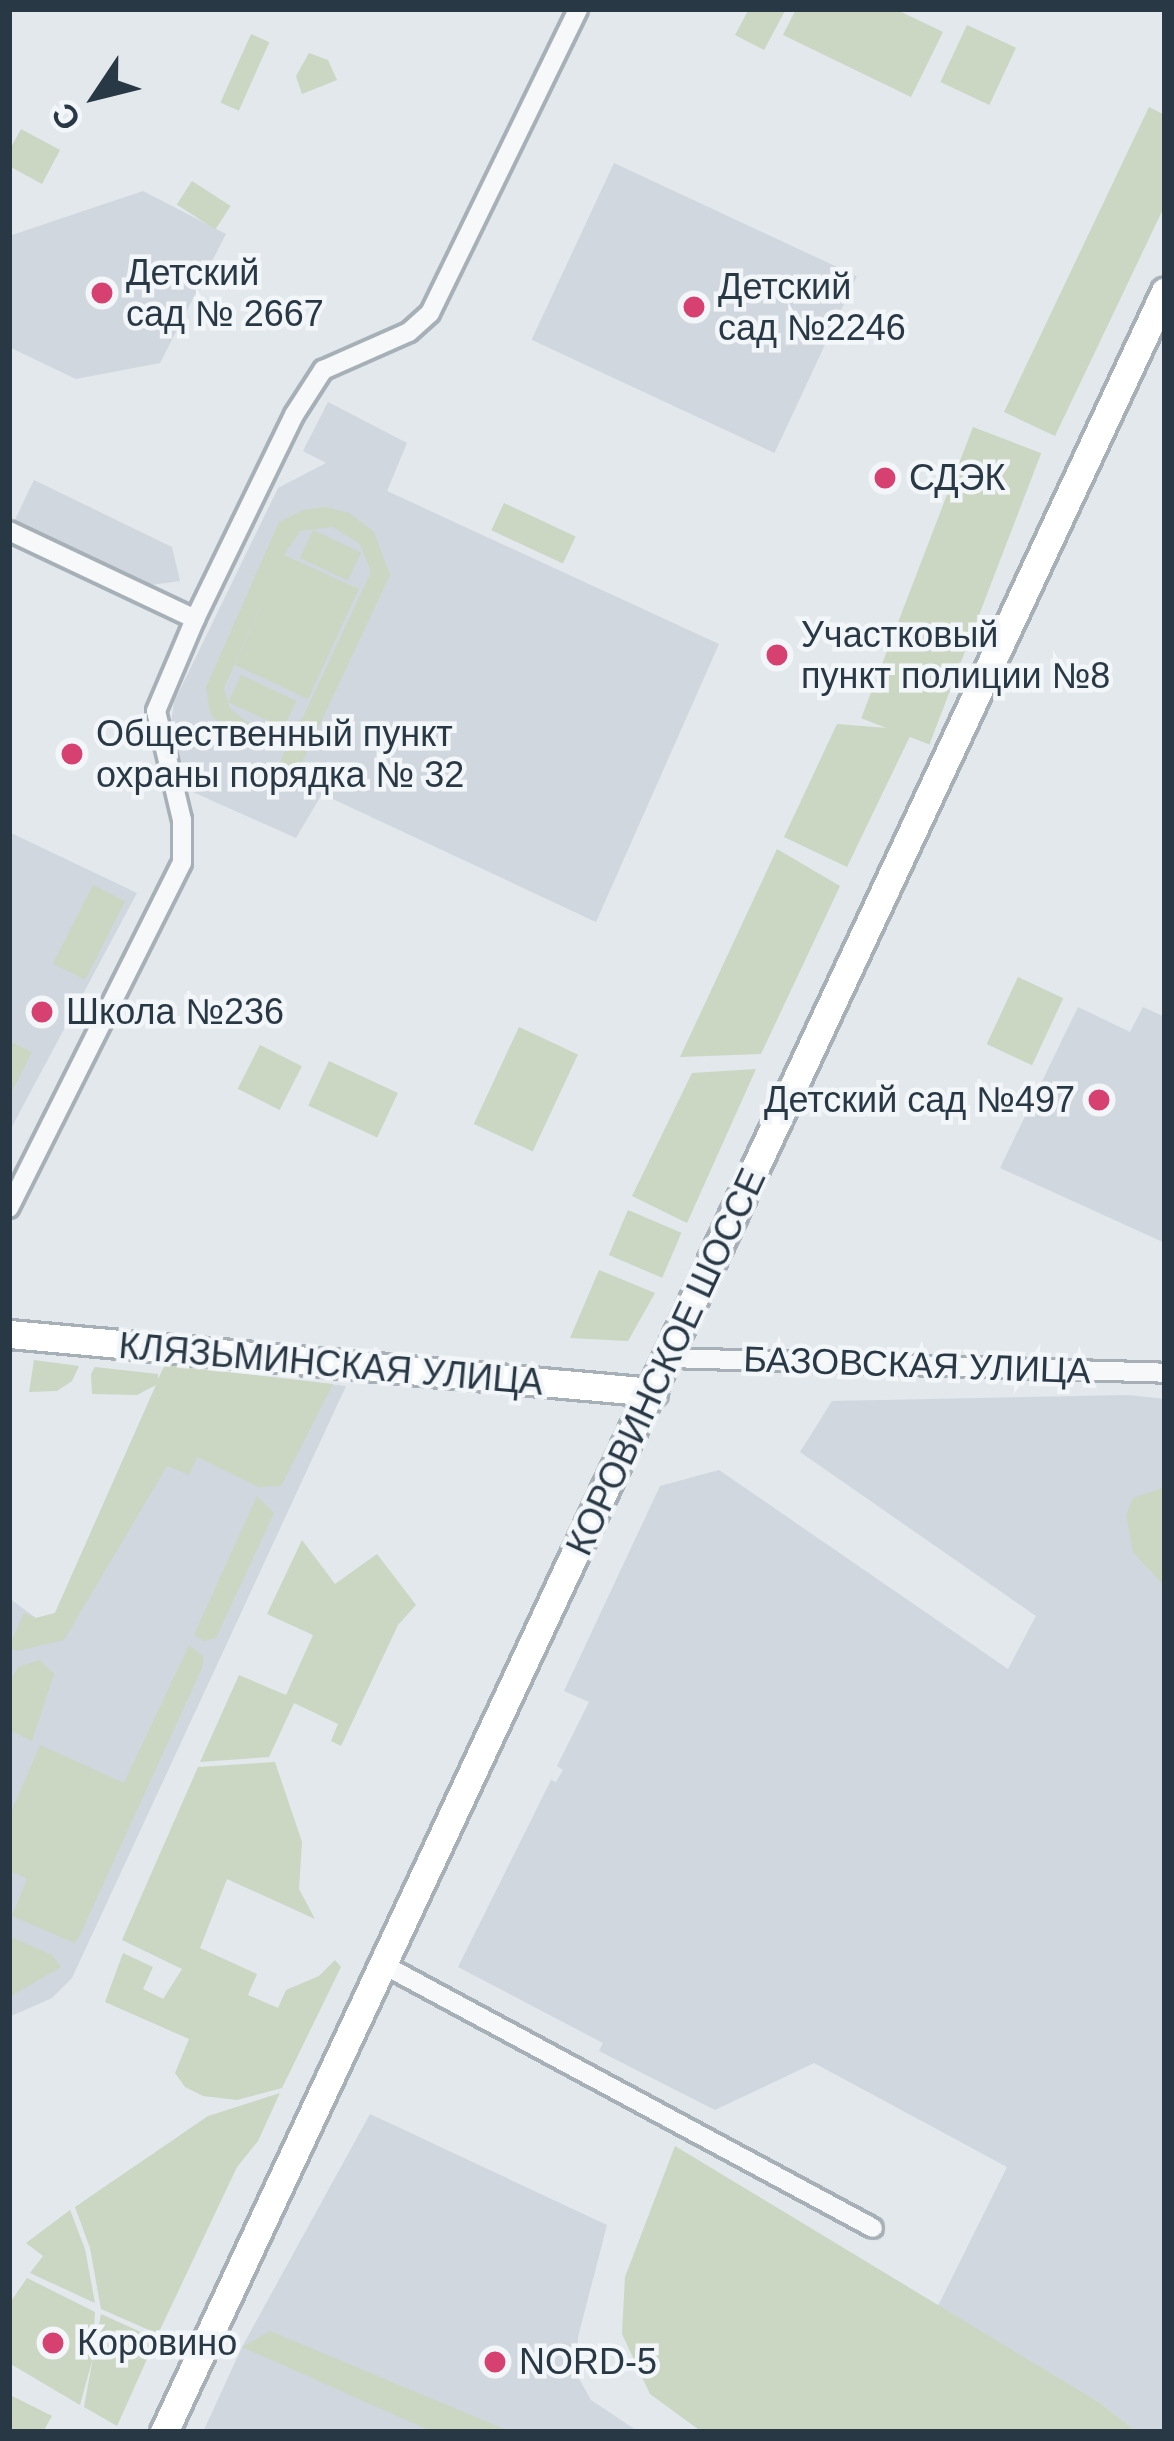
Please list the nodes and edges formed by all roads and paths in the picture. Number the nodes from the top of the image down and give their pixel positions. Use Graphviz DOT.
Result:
graph roads {
  1 [pos="578,9"];
  2 [pos="1165,291"];
  3 [pos="9,531"];
  4 [pos="195,619"];
  5 [pos="9,1208"];
  6 [pos="9,1334"];
  7 [pos="669,1358"];
  8 [pos="1165,1373"];
  9 [pos="653,1392"];
  10 [pos="384,1965"];
  11 [pos="873,2228"];
  12 [pos="164,2432"];
  1 -- 4 [label="street"];
  2 -- 7 [label="main road, КОРОВИНСКОЕ ШОССЕ"];
  3 -- 4 [label="street"];
  4 -- 5 [label="street"];
  6 -- 9 [label="main road, КЛЯЗЬМИНСКАЯ УЛИЦА"];
  7 -- 8 [label="street, БАЗОВСКАЯ УЛИЦА"];
  7 -- 9 [label="main road, КОРОВИНСКОЕ ШОССЕ"];
  9 -- 10 [label="main road, КОРОВИНСКОЕ ШОССЕ"];
  10 -- 11 [label="street"];
  10 -- 12 [label="main road, КОРОВИНСКОЕ ШОССЕ"];
}
